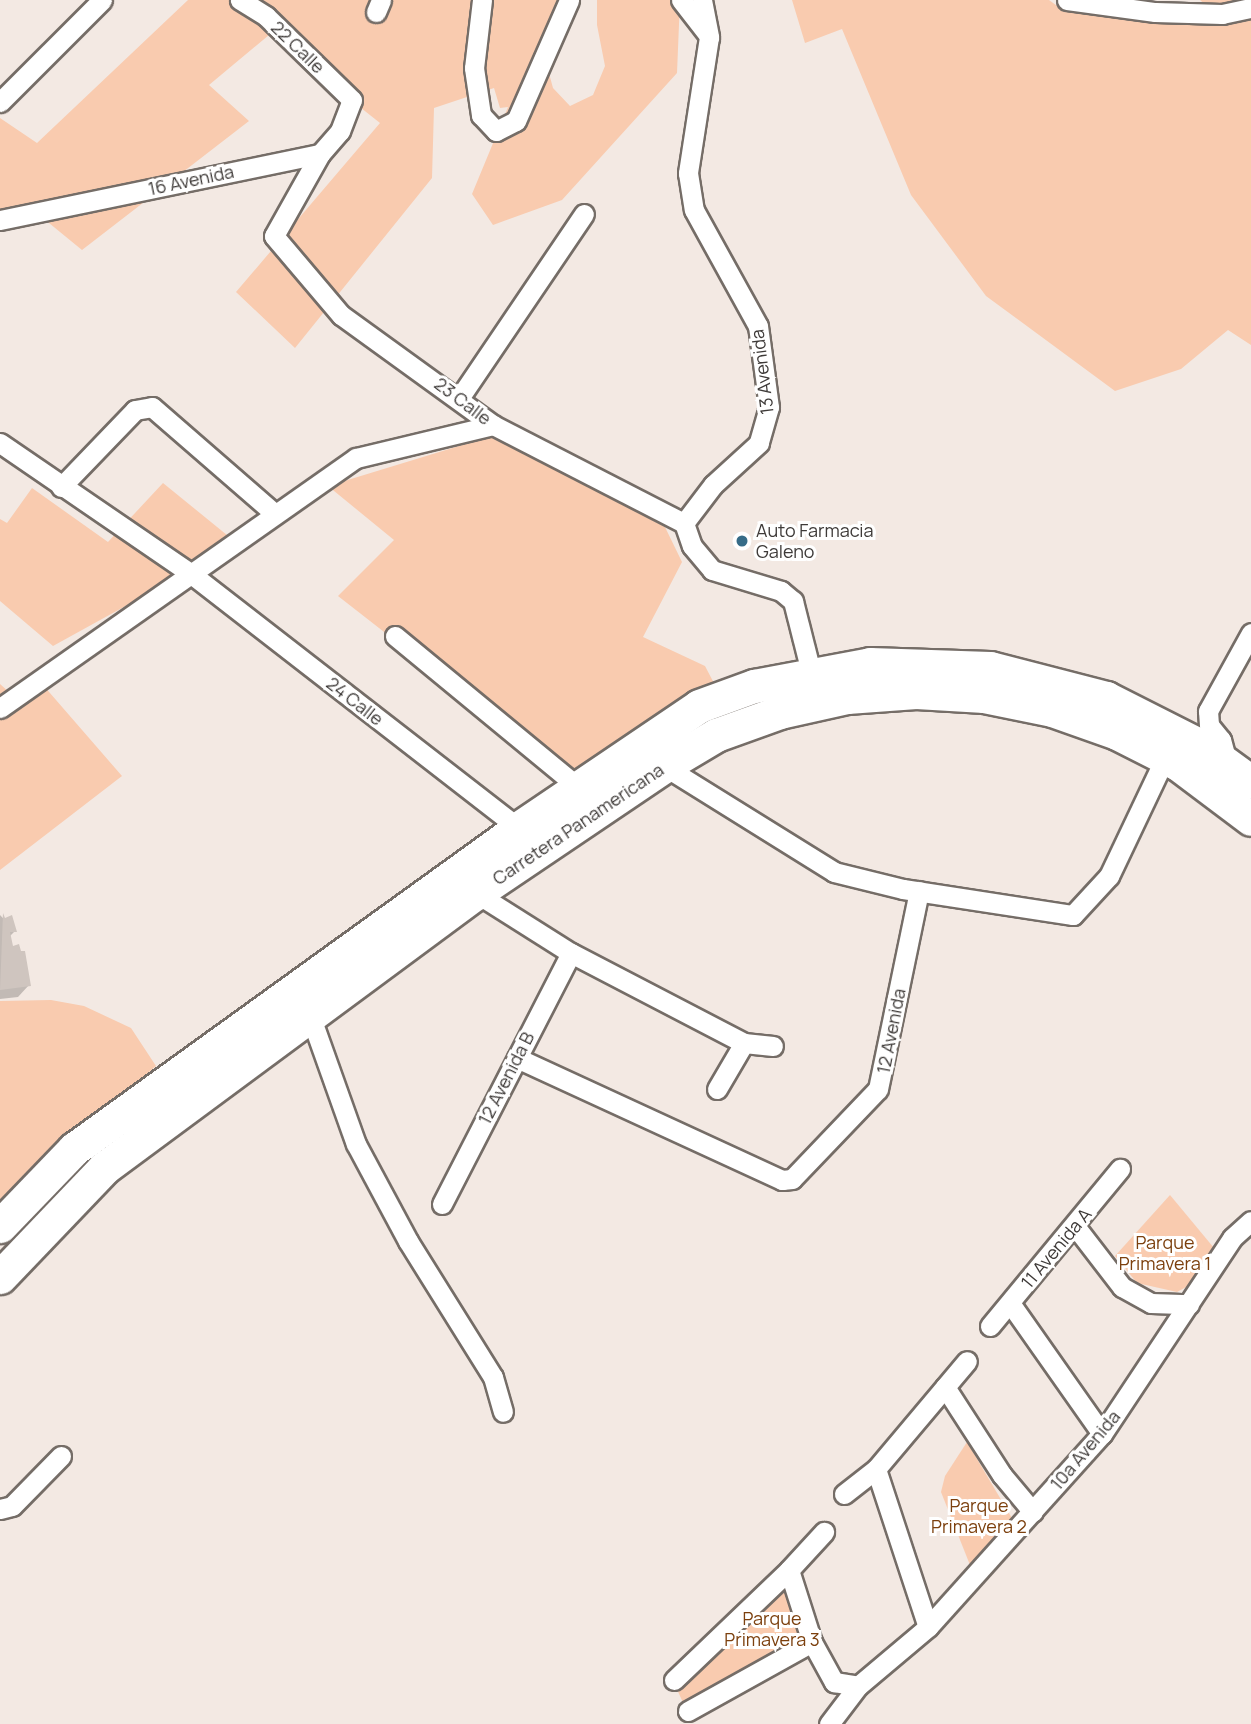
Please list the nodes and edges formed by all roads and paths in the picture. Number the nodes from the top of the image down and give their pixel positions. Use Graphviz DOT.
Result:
graph roads {
  1 [pos="102,0"];
  2 [pos="240,0"];
  3 [pos="482,0"];
  4 [pos="569,0"];
  5 [pos="681,0"];
  6 [pos="702,0"];
  7 [pos="1067,0"];
  8 [pos="1194,0"];
  9 [pos="1251,8"];
  10 [pos="1222,14"];
  11 [pos="709,37"];
  12 [pos="0,102"];
  13 [pos="320,154"];
  14 [pos="584,214"];
  15 [pos="0,220"];
  16 [pos="460,397"];
  17 [pos="493,425"];
  18 [pos="0,443"];
  19 [pos="61,487"];
  20 [pos="275,514"];
  21 [pos="684,523"];
  22 [pos="190,573"];
  23 [pos="1251,633"];
  24 [pos="395,636"];
  25 [pos="811,672"];
  26 [pos="0,708"];
  27 [pos="1165,758"];
  28 [pos="664,766"];
  29 [pos="1239,773"];
  30 [pos="578,787"];
  31 [pos="1251,819"];
  32 [pos="519,828"];
  33 [pos="919,891"];
  34 [pos="476,893"];
  35 [pos="571,953"];
  36 [pos="310,1015"];
  37 [pos="744,1043"];
  38 [pos="773,1046"];
  39 [pos="517,1058"];
  40 [pos="717,1089"];
  41 [pos="1120,1169"];
  42 [pos="442,1204"];
  43 [pos="1251,1221"];
  44 [pos="0,1226"];
  45 [pos="1075,1226"];
  46 [pos="0,1278"];
  47 [pos="1010,1303"];
  48 [pos="1189,1304"];
  49 [pos="990,1326"];
  50 [pos="967,1361"];
  51 [pos="945,1387"];
  52 [pos="503,1412"];
  53 [pos="1102,1434"];
  54 [pos="61,1456"];
  55 [pos="876,1469"];
  56 [pos="844,1494"];
  57 [pos="0,1509"];
  58 [pos="1033,1511"];
  59 [pos="824,1532"];
  60 [pos="789,1570"];
  61 [pos="928,1627"];
  62 [pos="812,1642"];
  63 [pos="674,1680"];
  64 [pos="858,1686"];
  65 [pos="688,1711"];
  66 [pos="828,1724"];
  1 -- 12 [label="street"];
  2 -- 13 [label="street, 22 Calle"];
  3 -- 4 [label="street"];
  5 -- 11 [label="street"];
  6 -- 11 [label="street, 13 Avenida"];
  7 -- 10 [label="street"];
  8 -- 10 [label="street"];
  9 -- 10 [label="street"];
  11 -- 21 [label="street, 13 Avenida"];
  13 -- 15 [label="street, 16 Avenida"];
  13 -- 16 [label="street, 23 Calle"];
  14 -- 16 [label="street"];
  16 -- 17 [label="street, 23 Calle"];
  17 -- 20 [label="street"];
  17 -- 21 [label="street, 23 Calle"];
  18 -- 19 [label="street, 24 Calle"];
  19 -- 20 [label="street"];
  19 -- 22 [label="street, 24 Calle"];
  20 -- 22 [label="street"];
  21 -- 25 [label="street"];
  22 -- 26 [label="street"];
  22 -- 32 [label="street, 24 Calle"];
  23 -- 29 [label="street"];
  24 -- 30 [label="street"];
  25 -- 29 [label="highway, Carretera Panamericana"];
  25 -- 30 [label="highway, Carretera Panamericana"];
  27 -- 28 [label="highway, Carretera Panamericana"];
  27 -- 31 [label="highway, Carretera Panamericana"];
  27 -- 33 [label="street"];
  28 -- 33 [label="street"];
  28 -- 34 [label="highway, Carretera Panamericana"];
  30 -- 32 [label="highway, Carretera Panamericana"];
  32 -- 44 [label="highway, Carretera Panamericana"];
  33 -- 39 [label="street, 12 Avenida"];
  34 -- 35 [label="street"];
  34 -- 36 [label="highway, Carretera Panamericana"];
  35 -- 37 [label="street"];
  35 -- 39 [label="street, 12 Avenida B"];
  36 -- 46 [label="highway, Carretera Panamericana"];
  36 -- 52 [label="street"];
  37 -- 38 [label="street"];
  37 -- 40 [label="street"];
  39 -- 42 [label="street, 12 Avenida B"];
  41 -- 45 [label="street, 11 Avenida A"];
  43 -- 48 [label="street, 10a Avenida"];
  45 -- 47 [label="street, 11 Avenida A"];
  45 -- 48 [label="street"];
  47 -- 49 [label="street, 11 Avenida A"];
  47 -- 53 [label="street"];
  48 -- 53 [label="street, 10a Avenida"];
  50 -- 51 [label="street"];
  51 -- 55 [label="street"];
  51 -- 58 [label="street"];
  53 -- 58 [label="street, 10a Avenida"];
  54 -- 57 [label="street"];
  55 -- 56 [label="street"];
  55 -- 61 [label="street"];
  58 -- 61 [label="street, 10a Avenida"];
  59 -- 60 [label="street"];
  60 -- 62 [label="street"];
  60 -- 63 [label="street"];
  61 -- 64 [label="street, 10a Avenida"];
  62 -- 64 [label="street"];
  62 -- 65 [label="street"];
  64 -- 66 [label="street, 10a Avenida"];
}
